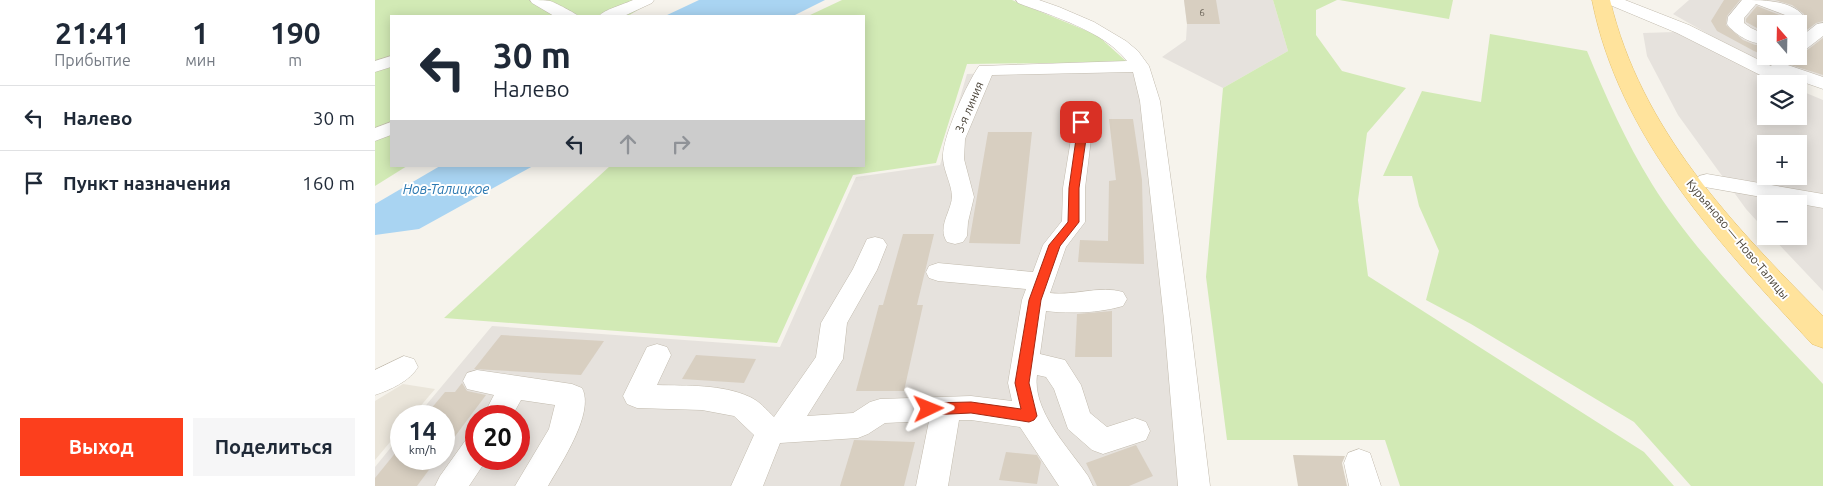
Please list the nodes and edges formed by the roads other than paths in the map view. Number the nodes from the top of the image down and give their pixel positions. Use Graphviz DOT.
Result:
graph roads {
  1 [pos="538,0"];
  2 [pos="646,0"];
  3 [pos="1024,0"];
  4 [pos="1751,0"];
  5 [pos="1761,0"];
  6 [pos="1610,1"];
  7 [pos="567,15"];
  8 [pos="610,15"];
  9 [pos="1795,15"];
  10 [pos="1823,28"];
  11 [pos="1757,35"];
  12 [pos="1807,40"];
  13 [pos="1757,42"];
  14 [pos="1737,51"];
  15 [pos="1757,56"];
  16 [pos="390,61"];
  17 [pos="1788,65"];
  18 [pos="1140,66"];
  19 [pos="375,67"];
  20 [pos="1778,75"];
  21 [pos="1807,86"];
  22 [pos="1823,86"];
  23 [pos="1081,122"];
  24 [pos="390,128"];
  25 [pos="375,135"];
  26 [pos="1707,181"];
  27 [pos="1823,201"];
  28 [pos="955,236"];
  29 [pos="875,245"];
  30 [pos="938,272"];
  31 [pos="1039,291"];
  32 [pos="1114,299"];
  33 [pos="1823,314"];
  34 [pos="1823,336"];
  35 [pos="657,355"];
  36 [pos="1025,362"];
  37 [pos="403,367"];
  38 [pos="477,381"];
  39 [pos="375,384"];
  40 [pos="515,386"];
  41 [pos="504,405"];
  42 [pos="946,408"];
  43 [pos="1029,416"];
  44 [pos="776,431"];
  45 [pos="1135,431"];
  46 [pos="465,466"];
  47 [pos="451,486"];
  48 [pos="531,486"];
  49 [pos="747,486"];
  50 [pos="932,486"];
  51 [pos="1077,486"];
  52 [pos="1193,486"];
  1 -- 7 [label="street"];
  2 -- 8 [label="street"];
  3 -- 18 [label="street"];
  4 -- 11 [label="street"];
  5 -- 9 [label="street"];
  6 -- 14 [label="street"];
  6 -- 26 [label="main road, Курьяново — Ново-Талицы"];
  6 -- 34 [label="main road, Курьяново — Ново-Талицы"];
  10 -- 12 [label="street"];
  13 -- 14 [label="street"];
  14 -- 15 [label="street"];
  14 -- 20 [label="street"];
  16 -- 19 [label="street"];
  17 -- 22 [label="street"];
  18 -- 28 [label="street, 3-я линия"];
  18 -- 52 [label="street"];
  21 -- 22 [label="street"];
  23 -- 31 [label="street"];
  24 -- 25 [label="street"];
  26 -- 27 [label="street"];
  26 -- 33 [label="main road, Курьяново — Ново-Талицы"];
  29 -- 44 [label="street"];
  30 -- 31 [label="street"];
  31 -- 32 [label="street"];
  31 -- 36 [label="street"];
  35 -- 44 [label="street"];
  36 -- 43 [label="street"];
  36 -- 45 [label="street"];
  37 -- 39 [label="street"];
  38 -- 40 [label="street"];
  40 -- 41 [label="street"];
  40 -- 48 [label="street"];
  42 -- 43 [label="street"];
  42 -- 44 [label="street"];
  42 -- 50 [label="street"];
  43 -- 51 [label="street"];
  44 -- 49 [label="street"];
  46 -- 47 [label="street"];
}
